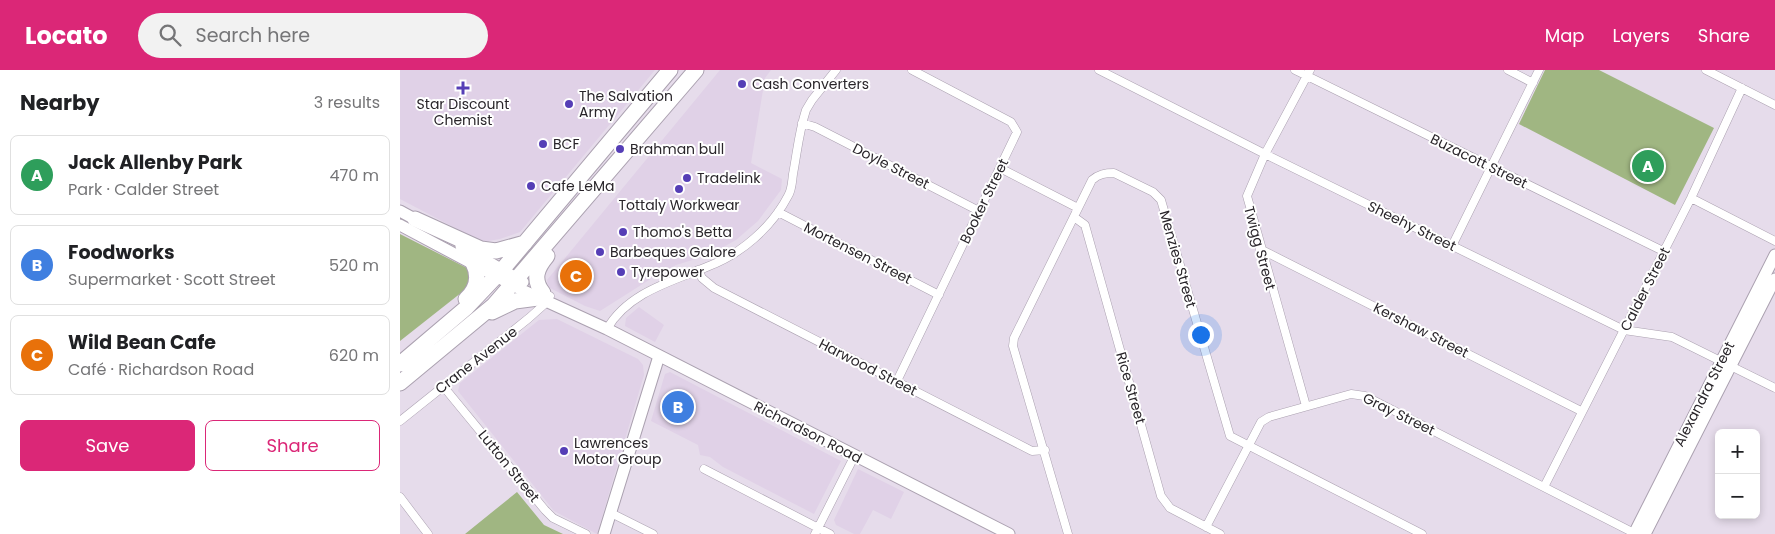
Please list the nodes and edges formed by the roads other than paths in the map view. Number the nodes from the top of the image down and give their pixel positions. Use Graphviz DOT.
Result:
graph roads {
  1 [pos="670,70"];
  2 [pos="696,70"];
  3 [pos="836,70"];
  4 [pos="912,70"];
  5 [pos="1099,70"];
  6 [pos="1295,70"];
  7 [pos="1508,70"];
  8 [pos="1539,70"];
  9 [pos="1706,70"];
  10 [pos="1308,73"];
  11 [pos="1532,83"];
  12 [pos="1742,88"];
  13 [pos="1775,105"];
  14 [pos="802,123"];
  15 [pos="1265,154"];
  16 [pos="1000,168"];
  17 [pos="1490,168"];
  18 [pos="1691,198"];
  19 [pos="578,208"];
  20 [pos="1078,208"];
  21 [pos="400,211"];
  22 [pos="979,211"];
  23 [pos="778,212"];
  24 [pos="1074,217"];
  25 [pos="416,219"];
  26 [pos="400,225"];
  27 [pos="1775,241"];
  28 [pos="525,243"];
  29 [pos="1452,246"];
  30 [pos="1260,249"];
  31 [pos="1663,251"];
  32 [pos="1775,255"];
  33 [pos="473,264"];
  34 [pos="698,270"];
  35 [pos="499,273"];
  36 [pos="1775,279"];
  37 [pos="515,282"];
  38 [pos="939,295"];
  39 [pos="544,297"];
  40 [pos="479,319"];
  41 [pos="607,329"];
  42 [pos="1624,330"];
  43 [pos="429,341"];
  44 [pos="659,356"];
  45 [pos="400,364"];
  46 [pos="1725,364"];
  47 [pos="897,381"];
  48 [pos="400,384"];
  49 [pos="443,386"];
  50 [pos="1775,388"];
  51 [pos="1306,406"];
  52 [pos="1581,411"];
  53 [pos="400,421"];
  54 [pos="1248,446"];
  55 [pos="1045,450"];
  56 [pos="855,455"];
  57 [pos="704,469"];
  58 [pos="1544,487"];
  59 [pos="400,497"];
  60 [pos="611,513"];
  61 [pos="1206,527"];
  62 [pos="817,531"];
  63 [pos="428,534"];
  64 [pos="586,534"];
  65 [pos="604,534"];
  66 [pos="653,534"];
  67 [pos="830,534"];
  68 [pos="1010,534"];
  69 [pos="1068,534"];
  70 [pos="1220,534"];
  71 [pos="1422,534"];
  72 [pos="1637,534"];
  1 -- 28 [label="highway"];
  2 -- 19 [label="highway"];
  3 -- 14 [label="street"];
  4 -- 16 [label="street, Booker Street"];
  5 -- 15 [label="street, Sheehy Street"];
  6 -- 10 [label="street, Buzacott Street"];
  7 -- 11 [label="street"];
  8 -- 11 [label="street"];
  9 -- 12 [label="street"];
  10 -- 15 [label="street, Twigg Street"];
  10 -- 17 [label="street, Buzacott Street"];
  11 -- 17 [label="street"];
  12 -- 13 [label="street"];
  12 -- 18 [label="street, Calder Street"];
  14 -- 22 [label="street, Doyle Street"];
  14 -- 23 [label="street"];
  15 -- 29 [label="street, Sheehy Street"];
  15 -- 30 [label="street, Twigg Street"];
  16 -- 20 [label="street"];
  16 -- 22 [label="street, Booker Street"];
  17 -- 29 [label="street"];
  17 -- 31 [label="street, Buzacott Street"];
  18 -- 27 [label="street"];
  18 -- 31 [label="street, Calder Street"];
  19 -- 37 [label="highway"];
  19 -- 39 [label="highway"];
  20 -- 24 [label="street, Menzies Street"];
  20 -- 54 [label="street, Menzies Street"];
  21 -- 25 [label="main road, Richardson Road"];
  22 -- 38 [label="street, Booker Street"];
  23 -- 34 [label="street"];
  23 -- 38 [label="street, Mortensen Street"];
  24 -- 55 [label="street, Menzies Street"];
  24 -- 61 [label="street, Rice Street"];
  25 -- 28 [label="highway"];
  25 -- 35 [label="main road, Richardson Road"];
  26 -- 33 [label="main road, Richardson Road"];
  28 -- 35 [label="highway"];
  29 -- 42 [label="street, Sheehy Street"];
  30 -- 51 [label="street, Twigg Street"];
  30 -- 52 [label="street, Kershaw Street"];
  31 -- 42 [label="street, Calder Street"];
  32 -- 46 [label="main road, Alexandra Street"];
  33 -- 35 [label="main road, Richardson Road"];
  33 -- 43 [label="highway"];
  34 -- 41 [label="street"];
  34 -- 47 [label="street, Harwood Street"];
  35 -- 37 [label="main road, Richardson Road"];
  35 -- 43 [label="highway"];
  36 -- 46 [label="main road, Alexandra Street"];
  37 -- 39 [label="main road, Richardson Road"];
  37 -- 40 [label="highway"];
  38 -- 47 [label="street, Booker Street"];
  39 -- 40 [label="highway"];
  39 -- 41 [label="main road, Richardson Road"];
  39 -- 49 [label="street, Crane Avenue"];
  40 -- 48 [label="highway"];
  41 -- 44 [label="main road, Richardson Road"];
  42 -- 46 [label="street, Sheehy Street"];
  42 -- 52 [label="street, Calder Street"];
  43 -- 45 [label="highway"];
  44 -- 56 [label="main road, Richardson Road"];
  44 -- 60 [label="main road"];
  46 -- 50 [label="street, Sheehy Street"];
  46 -- 72 [label="main road, Alexandra Street"];
  47 -- 55 [label="street, Harwood Street"];
  49 -- 53 [label="street, Crane Avenue"];
  49 -- 64 [label="street, Lutton Street"];
  51 -- 54 [label="street, Gray Street"];
  51 -- 58 [label="street, Gray Street"];
  52 -- 58 [label="street, Calder Street"];
  54 -- 61 [label="street, Gray Street"];
  54 -- 71 [label="street, Menzies Street"];
  55 -- 69 [label="street, Menzies Street"];
  56 -- 62 [label="street"];
  56 -- 68 [label="main road, Richardson Road"];
  57 -- 62 [label="street"];
  58 -- 72 [label="street, Gray Street"];
  59 -- 63 [label="street"];
  60 -- 65 [label="main road"];
  60 -- 66 [label="street"];
  61 -- 70 [label="street, Rice Street"];
  62 -- 67 [label="street"];
}
